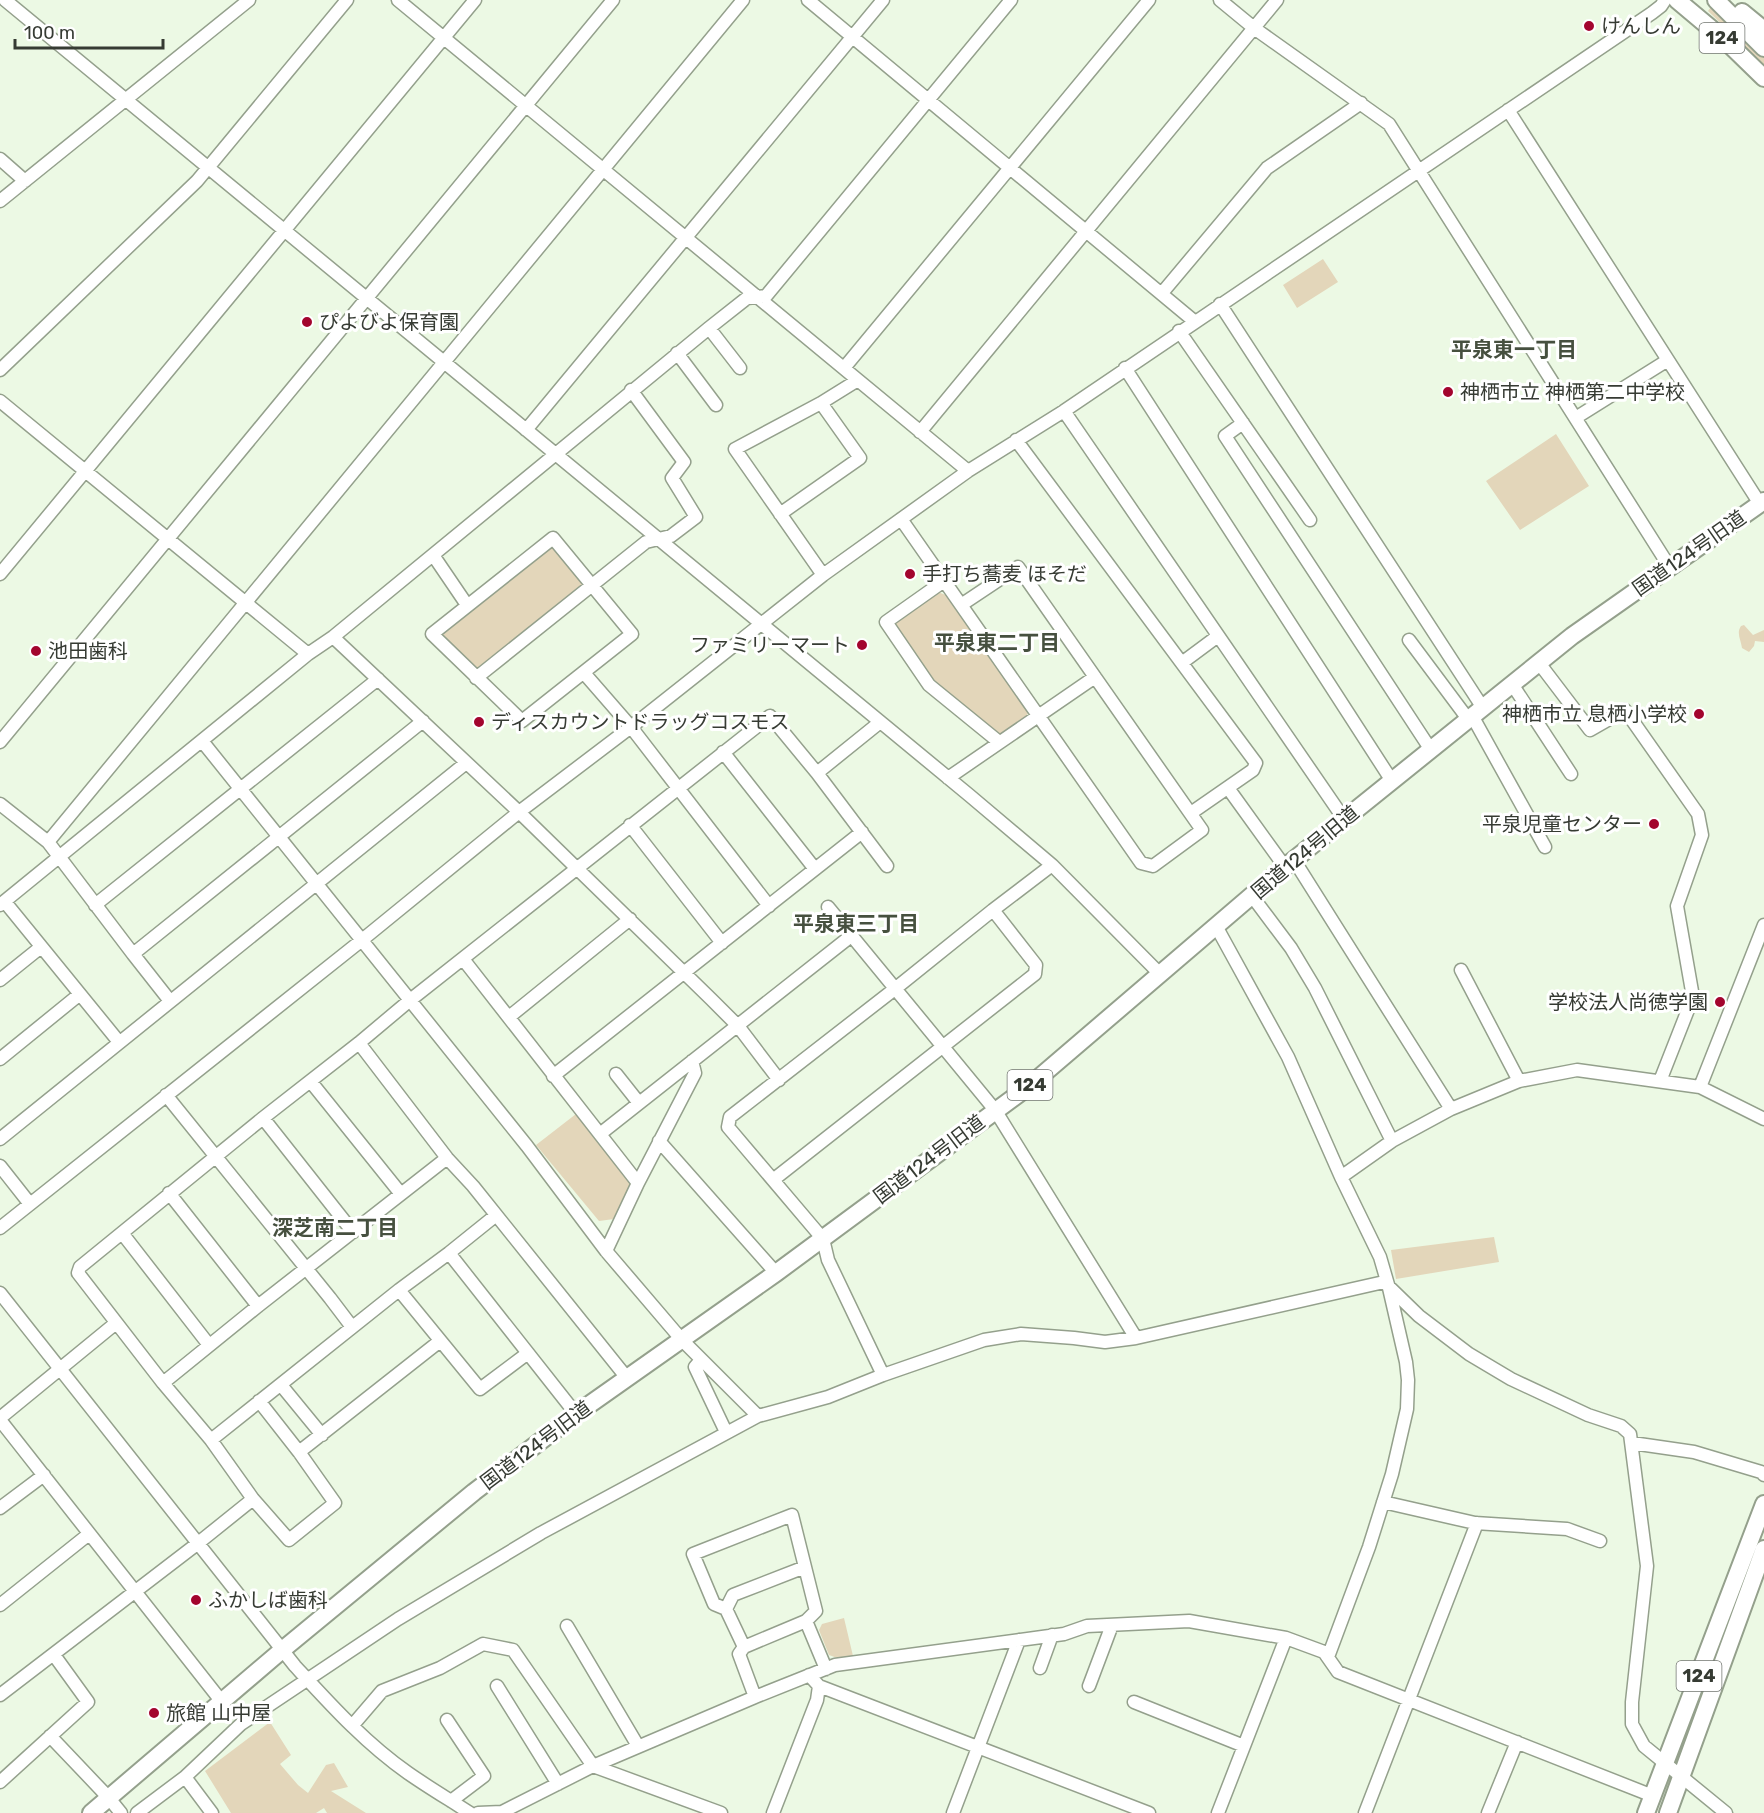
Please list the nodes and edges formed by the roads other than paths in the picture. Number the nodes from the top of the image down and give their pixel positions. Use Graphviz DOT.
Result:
graph roads {
  1 [pos="4,0"];
  2 [pos="249,0"];
  3 [pos="347,0"];
  4 [pos="398,0"];
  5 [pos="475,0"];
  6 [pos="613,0"];
  7 [pos="743,0"];
  8 [pos="808,0"];
  9 [pos="883,0"];
  10 [pos="1011,0"];
  11 [pos="1149,0"];
  12 [pos="1220,0"];
  13 [pos="1277,0"];
  14 [pos="1665,0"];
  15 [pos="1677,0"];
  16 [pos="1716,0"];
  17 [pos="1727,0"];
  18 [pos="1254,28"];
  19 [pos="1764,30"];
  20 [pos="853,37"];
  21 [pos="444,38"];
  22 [pos="1764,48"];
  23 [pos="1764,78"];
  24 [pos="124,99"];
  25 [pos="930,100"];
  26 [pos="1360,103"];
  27 [pos="525,106"];
  28 [pos="1508,110"];
  29 [pos="0,159"];
  30 [pos="207,167"];
  31 [pos="1011,167"];
  32 [pos="603,170"];
  33 [pos="1418,170"];
  34 [pos="26,181"];
  35 [pos="0,201"];
  36 [pos="283,230"];
  37 [pos="1087,232"];
  38 [pos="686,238"];
  39 [pos="1162,293"];
  40 [pos="756,297"];
  41 [pos="366,299"];
  42 [pos="1220,304"];
  43 [pos="1194,321"];
  44 [pos="709,328"];
  45 [pos="1179,331"];
  46 [pos="677,353"];
  47 [pos="1668,360"];
  48 [pos="444,362"];
  49 [pos="740,368"];
  50 [pos="844,368"];
  51 [pos="1125,368"];
  52 [pos="0,370"];
  53 [pos="858,380"];
  54 [pos="631,390"];
  55 [pos="0,401"];
  56 [pos="821,403"];
  57 [pos="716,405"];
  58 [pos="1064,411"];
  59 [pos="1577,417"];
  60 [pos="1243,423"];
  61 [pos="526,430"];
  62 [pos="920,432"];
  63 [pos="1016,440"];
  64 [pos="554,453"];
  65 [pos="85,471"];
  66 [pos="968,471"];
  67 [pos="1762,502"];
  68 [pos="780,514"];
  69 [pos="902,519"];
  70 [pos="1310,520"];
  71 [pos="168,539"];
  72 [pos="656,539"];
  73 [pos="433,555"];
  74 [pos="1669,566"];
  75 [pos="0,574"];
  76 [pos="823,575"];
  77 [pos="944,581"];
  78 [pos="593,585"];
  79 [pos="245,603"];
  80 [pos="468,605"];
  81 [pos="961,605"];
  82 [pos="760,624"];
  83 [pos="1218,636"];
  84 [pos="333,637"];
  85 [pos="1409,640"];
  86 [pos="308,654"];
  87 [pos="1183,662"];
  88 [pos="1539,663"];
  89 [pos="584,673"];
  90 [pos="1095,676"];
  91 [pos="476,678"];
  92 [pos="378,679"];
  93 [pos="1512,684"];
  94 [pos="1483,708"];
  95 [pos="1038,717"];
  96 [pos="1468,719"];
  97 [pos="423,721"];
  98 [pos="879,723"];
  99 [pos="631,727"];
  100 [pos="202,741"];
  101 [pos="0,742"];
  102 [pos="999,742"];
  103 [pos="1431,750"];
  104 [pos="723,752"];
  105 [pos="466,763"];
  106 [pos="817,773"];
  107 [pos="1571,774"];
  108 [pos="948,778"];
  109 [pos="1392,781"];
  110 [pos="240,788"];
  111 [pos="678,788"];
  112 [pos="1228,788"];
  113 [pos="0,804"];
  114 [pos="519,812"];
  115 [pos="1191,813"];
  116 [pos="1344,819"];
  117 [pos="630,825"];
  118 [pos="862,832"];
  119 [pos="279,836"];
  120 [pos="48,842"];
  121 [pos="1545,848"];
  122 [pos="58,856"];
  123 [pos="1290,864"];
  124 [pos="1052,865"];
  125 [pos="887,866"];
  126 [pos="576,868"];
  127 [pos="815,869"];
  128 [pos="317,883"];
  129 [pos="1252,896"];
  130 [pos="2,903"];
  131 [pos="95,905"];
  132 [pos="769,906"];
  133 [pos="828,907"];
  134 [pos="993,910"];
  135 [pos="630,919"];
  136 [pos="1764,925"];
  137 [pos="1216,926"];
  138 [pos="851,936"];
  139 [pos="362,940"];
  140 [pos="722,943"];
  141 [pos="41,947"];
  142 [pos="133,954"];
  143 [pos="464,959"];
  144 [pos="1461,970"];
  145 [pos="683,972"];
  146 [pos="1160,974"];
  147 [pos="0,980"];
  148 [pos="896,988"];
  149 [pos="80,994"];
  150 [pos="170,1001"];
  151 [pos="409,1001"];
  152 [pos="509,1017"];
  153 [pos="738,1026"];
  154 [pos="119,1042"];
  155 [pos="359,1043"];
  156 [pos="944,1047"];
  157 [pos="0,1059"];
  158 [pos="692,1062"];
  159 [pos="616,1074"];
  160 [pos="553,1076"];
  161 [pos="778,1080"];
  162 [pos="1519,1081"];
  163 [pos="1660,1081"];
  164 [pos="311,1082"];
  165 [pos="1700,1087"];
  166 [pos="166,1095"];
  167 [pos="639,1103"];
  168 [pos="1451,1109"];
  169 [pos="995,1110"];
  170 [pos="263,1118"];
  171 [pos="1764,1119"];
  172 [pos="600,1134"];
  173 [pos="0,1139"];
  174 [pos="659,1141"];
  175 [pos="1392,1141"];
  176 [pos="216,1156"];
  177 [pos="447,1158"];
  178 [pos="0,1166"];
  179 [pos="1341,1177"];
  180 [pos="773,1180"];
  181 [pos="638,1183"];
  182 [pos="170,1193"];
  183 [pos="401,1194"];
  184 [pos="30,1204"];
  185 [pos="495,1216"];
  186 [pos="0,1228"];
  187 [pos="353,1232"];
  188 [pos="123,1233"];
  189 [pos="823,1239"];
  190 [pos="606,1251"];
  191 [pos="449,1253"];
  192 [pos="306,1269"];
  193 [pos="776,1273"];
  194 [pos="1389,1288"];
  195 [pos="399,1290"];
  196 [pos="0,1293"];
  197 [pos="258,1306"];
  198 [pos="116,1323"];
  199 [pos="352,1327"];
  200 [pos="1136,1338"];
  201 [pos="682,1340"];
  202 [pos="440,1341"];
  203 [pos="209,1345"];
  204 [pos="528,1353"];
  205 [pos="701,1360"];
  206 [pos="59,1369"];
  207 [pos="883,1375"];
  208 [pos="627,1378"];
  209 [pos="163,1383"];
  210 [pos="281,1384"];
  211 [pos="259,1401"];
  212 [pos="576,1414"];
  213 [pos="758,1416"];
  214 [pos="0,1419"];
  215 [pos="726,1432"];
  216 [pos="322,1435"];
  217 [pos="211,1440"];
  218 [pos="1632,1443"];
  219 [pos="299,1452"];
  220 [pos="44,1475"];
  221 [pos="1764,1475"];
  222 [pos="253,1499"];
  223 [pos="1383,1502"];
  224 [pos="1764,1504"];
  225 [pos="0,1508"];
  226 [pos="1477,1523"];
  227 [pos="89,1534"];
  228 [pos="1600,1541"];
  229 [pos="197,1544"];
  230 [pos="1764,1549"];
  231 [pos="805,1567"];
  232 [pos="135,1592"];
  233 [pos="0,1605"];
  234 [pos="726,1609"];
  235 [pos="806,1621"];
  236 [pos="1112,1625"];
  237 [pos="567,1626"];
  238 [pos="1052,1635"];
  239 [pos="1286,1638"];
  240 [pos="1019,1640"];
  241 [pos="744,1647"];
  242 [pos="281,1651"];
  243 [pos="54,1655"];
  244 [pos="1328,1657"];
  245 [pos="1040,1668"];
  246 [pos="826,1669"];
  247 [pos="809,1675"];
  248 [pos="306,1679"];
  249 [pos="497,1686"];
  250 [pos="819,1686"];
  251 [pos="1089,1686"];
  252 [pos="0,1695"];
  253 [pos="755,1697"];
  254 [pos="1409,1700"];
  255 [pos="222,1702"];
  256 [pos="1134,1702"];
  257 [pos="447,1720"];
  258 [pos="352,1726"];
  259 [pos="50,1736"];
  260 [pos="1517,1742"];
  261 [pos="638,1746"];
  262 [pos="1244,1746"];
  263 [pos="978,1748"];
  264 [pos="1665,1763"];
  265 [pos="593,1766"];
  266 [pos="1681,1776"];
  267 [pos="185,1777"];
  268 [pos="0,1782"];
  269 [pos="558,1784"];
  270 [pos="1653,1796"];
  271 [pos="108,1797"];
  272 [pos="451,1801"];
  273 [pos="91,1813"];
  274 [pos="121,1813"];
  275 [pos="137,1813"];
  276 [pos="212,1813"];
  277 [pos="470,1813"];
  278 [pos="478,1813"];
  279 [pos="721,1813"];
  280 [pos="773,1813"];
  281 [pos="953,1813"];
  282 [pos="1149,1813"];
  283 [pos="1218,1813"];
  284 [pos="1365,1813"];
  285 [pos="1488,1813"];
  286 [pos="1646,1813"];
  287 [pos="1668,1813"];
  288 [pos="1726,1813"];
  1 -- 24 [label="street"];
  2 -- 24 [label="street"];
  3 -- 30 [label="street"];
  4 -- 21 [label="street"];
  5 -- 21 [label="street"];
  6 -- 27 [label="street"];
  7 -- 32 [label="street"];
  8 -- 20 [label="street"];
  9 -- 20 [label="street"];
  10 -- 25 [label="street"];
  11 -- 31 [label="street"];
  12 -- 18 [label="street"];
  13 -- 18 [label="street"];
  14 -- 28 [label="street"];
  15 -- 23 [label="highway, 124"];
  16 -- 22 [label="highway, 124"];
  17 -- 19 [label="highway, 124"];
  18 -- 26 [label="street"];
  18 -- 37 [label="street"];
  20 -- 25 [label="street"];
  20 -- 38 [label="street"];
  21 -- 27 [label="street"];
  21 -- 36 [label="street"];
  24 -- 30 [label="street"];
  24 -- 34 [label="street"];
  25 -- 31 [label="street"];
  25 -- 40 [label="street"];
  26 -- 33 [label="street"];
  26 -- 39 [label="street"];
  27 -- 32 [label="street"];
  27 -- 41 [label="street"];
  28 -- 33 [label="street"];
  28 -- 47 [label="street"];
  29 -- 34 [label="street"];
  30 -- 36 [label="street"];
  30 -- 52 [label="street"];
  31 -- 37 [label="street"];
  31 -- 50 [label="street"];
  32 -- 38 [label="street"];
  32 -- 48 [label="street"];
  33 -- 42 [label="street"];
  33 -- 59 [label="street"];
  34 -- 35 [label="street"];
  36 -- 41 [label="street"];
  36 -- 65 [label="street"];
  37 -- 39 [label="street"];
  37 -- 62 [label="street"];
  38 -- 40 [label="street"];
  38 -- 61 [label="street"];
  39 -- 43 [label="street"];
  40 -- 44 [label="street"];
  40 -- 50 [label="street"];
  41 -- 48 [label="street"];
  41 -- 71 [label="street"];
  42 -- 43 [label="street"];
  42 -- 94 [label="street"];
  43 -- 45 [label="street"];
  44 -- 46 [label="street"];
  44 -- 49 [label="street"];
  45 -- 51 [label="street"];
  45 -- 60 [label="street"];
  46 -- 54 [label="street"];
  46 -- 57 [label="street"];
  47 -- 59 [label="street"];
  47 -- 67 [label="street"];
  48 -- 61 [label="street"];
  48 -- 79 [label="street"];
  50 -- 53 [label="street"];
  51 -- 58 [label="street"];
  51 -- 109 [label="street"];
  53 -- 56 [label="street"];
  53 -- 62 [label="street"];
  54 -- 64 [label="street"];
  54 -- 72 [label="street"];
  55 -- 65 [label="street"];
  56 -- 68 [label="street"];
  56 -- 68 [label="street"];
  58 -- 63 [label="street"];
  58 -- 83 [label="street"];
  59 -- 74 [label="street"];
  60 -- 70 [label="street"];
  60 -- 103 [label="street"];
  61 -- 64 [label="street"];
  62 -- 66 [label="street"];
  63 -- 66 [label="street"];
  63 -- 87 [label="street"];
  64 -- 72 [label="street"];
  64 -- 73 [label="street"];
  65 -- 71 [label="street"];
  65 -- 75 [label="street"];
  66 -- 69 [label="street"];
  67 -- 74 [label="highway, 国道124号旧道 / 124"];
  68 -- 76 [label="street"];
  69 -- 76 [label="street"];
  69 -- 77 [label="street"];
  71 -- 79 [label="street"];
  71 -- 101 [label="street"];
  72 -- 78 [label="street"];
  72 -- 82 [label="street"];
  73 -- 80 [label="street"];
  73 -- 84 [label="street"];
  74 -- 88 [label="highway, 国道124号旧道 / 124"];
  76 -- 82 [label="street"];
  77 -- 81 [label="street"];
  77 -- 102 [label="street"];
  78 -- 80 [label="street"];
  78 -- 89 [label="street"];
  78 -- 91 [label="street"];
  79 -- 86 [label="street"];
  79 -- 120 [label="street"];
  80 -- 91 [label="street"];
  81 -- 90 [label="street"];
  81 -- 95 [label="street"];
  82 -- 98 [label="street"];
  82 -- 99 [label="street"];
  83 -- 87 [label="street"];
  83 -- 116 [label="street"];
  84 -- 86 [label="street"];
  84 -- 92 [label="street"];
  85 -- 96 [label="street"];
  86 -- 100 [label="street"];
  87 -- 112 [label="street"];
  88 -- 93 [label="highway, 国道124号旧道 / 124"];
  88 -- 163 [label="street"];
  89 -- 91 [label="street"];
  89 -- 99 [label="street"];
  90 -- 95 [label="street"];
  90 -- 115 [label="street"];
  92 -- 97 [label="street"];
  92 -- 110 [label="street"];
  93 -- 94 [label="highway, 国道124号旧道 / 124"];
  93 -- 107 [label="street"];
  94 -- 96 [label="highway, 国道124号旧道 / 124"];
  95 -- 102 [label="street"];
  95 -- 115 [label="street"];
  96 -- 103 [label="highway, 国道124号旧道 / 124"];
  96 -- 121 [label="street"];
  97 -- 105 [label="street"];
  97 -- 119 [label="street"];
  98 -- 106 [label="street"];
  98 -- 108 [label="street"];
  99 -- 111 [label="street"];
  99 -- 114 [label="street"];
  100 -- 110 [label="street"];
  100 -- 122 [label="street"];
  102 -- 108 [label="street"];
  103 -- 109 [label="highway, 国道124号旧道 / 124"];
  104 -- 106 [label="street"];
  104 -- 111 [label="street"];
  104 -- 127 [label="street"];
  105 -- 114 [label="street"];
  105 -- 128 [label="street"];
  106 -- 118 [label="street"];
  108 -- 124 [label="street"];
  109 -- 116 [label="highway, 国道124号旧道 / 124"];
  110 -- 119 [label="street"];
  110 -- 131 [label="street"];
  111 -- 117 [label="street"];
  111 -- 132 [label="street"];
  112 -- 115 [label="street"];
  112 -- 123 [label="street"];
  113 -- 120 [label="street"];
  114 -- 126 [label="street"];
  114 -- 139 [label="street"];
  116 -- 123 [label="highway, 国道124号旧道 / 124"];
  117 -- 126 [label="street"];
  117 -- 140 [label="street"];
  118 -- 125 [label="street"];
  118 -- 127 [label="street"];
  119 -- 128 [label="street"];
  119 -- 142 [label="street"];
  120 -- 122 [label="street"];
  122 -- 130 [label="street"];
  122 -- 131 [label="street"];
  123 -- 129 [label="highway, 国道124号旧道 / 124"];
  123 -- 168 [label="street"];
  124 -- 134 [label="street"];
  124 -- 146 [label="street"];
  126 -- 135 [label="street"];
  126 -- 143 [label="street"];
  127 -- 132 [label="street"];
  128 -- 139 [label="street"];
  128 -- 150 [label="street"];
  129 -- 137 [label="highway, 国道124号旧道 / 124"];
  129 -- 175 [label="street"];
  130 -- 141 [label="street"];
  131 -- 142 [label="street"];
  132 -- 140 [label="street"];
  133 -- 138 [label="street"];
  134 -- 148 [label="street"];
  134 -- 156 [label="street"];
  135 -- 145 [label="street"];
  135 -- 152 [label="street"];
  136 -- 165 [label="street"];
  137 -- 146 [label="highway, 国道124号旧道 / 124"];
  137 -- 179 [label="street"];
  138 -- 148 [label="street"];
  138 -- 153 [label="street"];
  139 -- 151 [label="street"];
  139 -- 166 [label="street"];
  140 -- 145 [label="street"];
  141 -- 147 [label="street"];
  141 -- 149 [label="street"];
  142 -- 150 [label="street"];
  143 -- 151 [label="street"];
  143 -- 152 [label="street"];
  144 -- 162 [label="street"];
  145 -- 153 [label="street"];
  145 -- 160 [label="street"];
  146 -- 169 [label="highway, 国道124号旧道 / 124"];
  148 -- 156 [label="street"];
  148 -- 161 [label="street"];
  149 -- 154 [label="street"];
  149 -- 157 [label="street"];
  150 -- 154 [label="street"];
  151 -- 155 [label="street"];
  151 -- 190 [label="street"];
  152 -- 160 [label="street"];
  153 -- 158 [label="street"];
  153 -- 161 [label="street"];
  154 -- 173 [label="street"];
  155 -- 164 [label="street"];
  155 -- 177 [label="street"];
  156 -- 169 [label="street"];
  156 -- 180 [label="street"];
  158 -- 167 [label="street"];
  158 -- 174 [label="street"];
  159 -- 167 [label="street"];
  160 -- 172 [label="street"];
  161 -- 180 [label="street"];
  162 -- 163 [label="street"];
  162 -- 168 [label="street"];
  163 -- 165 [label="street"];
  164 -- 170 [label="street"];
  164 -- 183 [label="street"];
  165 -- 171 [label="street"];
  166 -- 176 [label="street"];
  166 -- 184 [label="street"];
  167 -- 172 [label="street"];
  168 -- 175 [label="street"];
  169 -- 189 [label="highway, 国道124号旧道 / 124"];
  169 -- 200 [label="street"];
  170 -- 176 [label="street"];
  170 -- 187 [label="street"];
  172 -- 181 [label="street"];
  174 -- 181 [label="street"];
  174 -- 193 [label="street"];
  175 -- 179 [label="street"];
  176 -- 182 [label="street"];
  176 -- 192 [label="street"];
  177 -- 183 [label="street"];
  177 -- 185 [label="street"];
  178 -- 184 [label="street"];
  179 -- 194 [label="street"];
  180 -- 189 [label="street"];
  181 -- 190 [label="street"];
  182 -- 188 [label="street"];
  182 -- 197 [label="street"];
  183 -- 187 [label="street"];
  184 -- 186 [label="street"];
  185 -- 191 [label="street"];
  185 -- 208 [label="street"];
  187 -- 192 [label="street"];
  188 -- 198 [label="street"];
  188 -- 203 [label="street"];
  189 -- 193 [label="highway, 国道124号旧道 / 124"];
  189 -- 207 [label="street"];
  190 -- 201 [label="street"];
  191 -- 195 [label="street"];
  191 -- 204 [label="street"];
  192 -- 197 [label="street"];
  192 -- 199 [label="street"];
  193 -- 201 [label="highway, 国道124号旧道 / 124"];
  194 -- 200 [label="street"];
  194 -- 218 [label="street"];
  194 -- 223 [label="street"];
  195 -- 199 [label="street"];
  195 -- 202 [label="street"];
  196 -- 206 [label="street"];
  197 -- 203 [label="street"];
  198 -- 206 [label="street"];
  198 -- 209 [label="street"];
  199 -- 210 [label="street"];
  200 -- 207 [label="street"];
  201 -- 205 [label="street"];
  201 -- 208 [label="highway, 国道124号旧道 / 124"];
  202 -- 204 [label="street"];
  202 -- 216 [label="street"];
  203 -- 209 [label="street"];
  204 -- 212 [label="street"];
  205 -- 213 [label="street"];
  205 -- 215 [label="street"];
  206 -- 214 [label="street"];
  206 -- 229 [label="street"];
  207 -- 213 [label="street"];
  208 -- 212 [label="highway, 国道124号旧道 / 124"];
  209 -- 217 [label="street"];
  210 -- 211 [label="street"];
  210 -- 216 [label="street"];
  211 -- 217 [label="street"];
  211 -- 219 [label="street"];
  212 -- 242 [label="highway, 国道124号旧道 / 124"];
  213 -- 215 [label="street"];
  214 -- 220 [label="street"];
  215 -- 248 [label="street"];
  216 -- 219 [label="street"];
  217 -- 222 [label="street"];
  218 -- 221 [label="street"];
  218 -- 264 [label="street"];
  219 -- 222 [label="street"];
  220 -- 225 [label="street"];
  220 -- 227 [label="street"];
  222 -- 229 [label="street"];
  223 -- 226 [label="street"];
  223 -- 244 [label="street"];
  224 -- 264 [label="highway, 124"];
  226 -- 228 [label="street"];
  226 -- 254 [label="street"];
  227 -- 232 [label="street"];
  227 -- 233 [label="street"];
  229 -- 232 [label="street"];
  229 -- 242 [label="street"];
  230 -- 266 [label="highway, 124"];
  231 -- 234 [label="street"];
  231 -- 234 [label="street"];
  231 -- 235 [label="street"];
  232 -- 243 [label="street"];
  232 -- 255 [label="street"];
  234 -- 241 [label="street"];
  235 -- 241 [label="street"];
  235 -- 246 [label="street"];
  236 -- 238 [label="street"];
  236 -- 239 [label="street"];
  236 -- 251 [label="street"];
  237 -- 261 [label="street"];
  238 -- 240 [label="street"];
  238 -- 245 [label="street"];
  239 -- 244 [label="street"];
  239 -- 262 [label="street"];
  240 -- 246 [label="street"];
  240 -- 263 [label="street"];
  241 -- 253 [label="street"];
  242 -- 248 [label="street"];
  242 -- 255 [label="highway, 国道124号旧道 / 124"];
  243 -- 252 [label="street"];
  243 -- 259 [label="street"];
  244 -- 254 [label="street"];
  246 -- 247 [label="street"];
  247 -- 250 [label="street"];
  247 -- 253 [label="street"];
  248 -- 258 [label="street"];
  248 -- 267 [label="street"];
  249 -- 269 [label="street"];
  250 -- 263 [label="street"];
  250 -- 280 [label="street"];
  253 -- 261 [label="street"];
  254 -- 260 [label="street"];
  254 -- 284 [label="street"];
  255 -- 271 [label="highway, 国道124号旧道 / 124"];
  256 -- 262 [label="street"];
  257 -- 272 [label="street"];
  258 -- 265 [label="street"];
  258 -- 272 [label="street"];
  259 -- 268 [label="street"];
  259 -- 271 [label="street"];
  260 -- 270 [label="street"];
  260 -- 285 [label="street"];
  261 -- 265 [label="street"];
  262 -- 283 [label="street"];
  263 -- 281 [label="street"];
  263 -- 282 [label="street"];
  264 -- 266 [label="street"];
  264 -- 270 [label="highway, 124"];
  265 -- 269 [label="street"];
  265 -- 279 [label="street"];
  266 -- 287 [label="highway, 124"];
  266 -- 288 [label="street"];
  267 -- 275 [label="street"];
  267 -- 276 [label="street"];
  269 -- 278 [label="street"];
  270 -- 286 [label="highway, 124"];
  271 -- 273 [label="highway, 国道124号旧道 / 124"];
  271 -- 274 [label="street"];
  272 -- 277 [label="street"];
}
